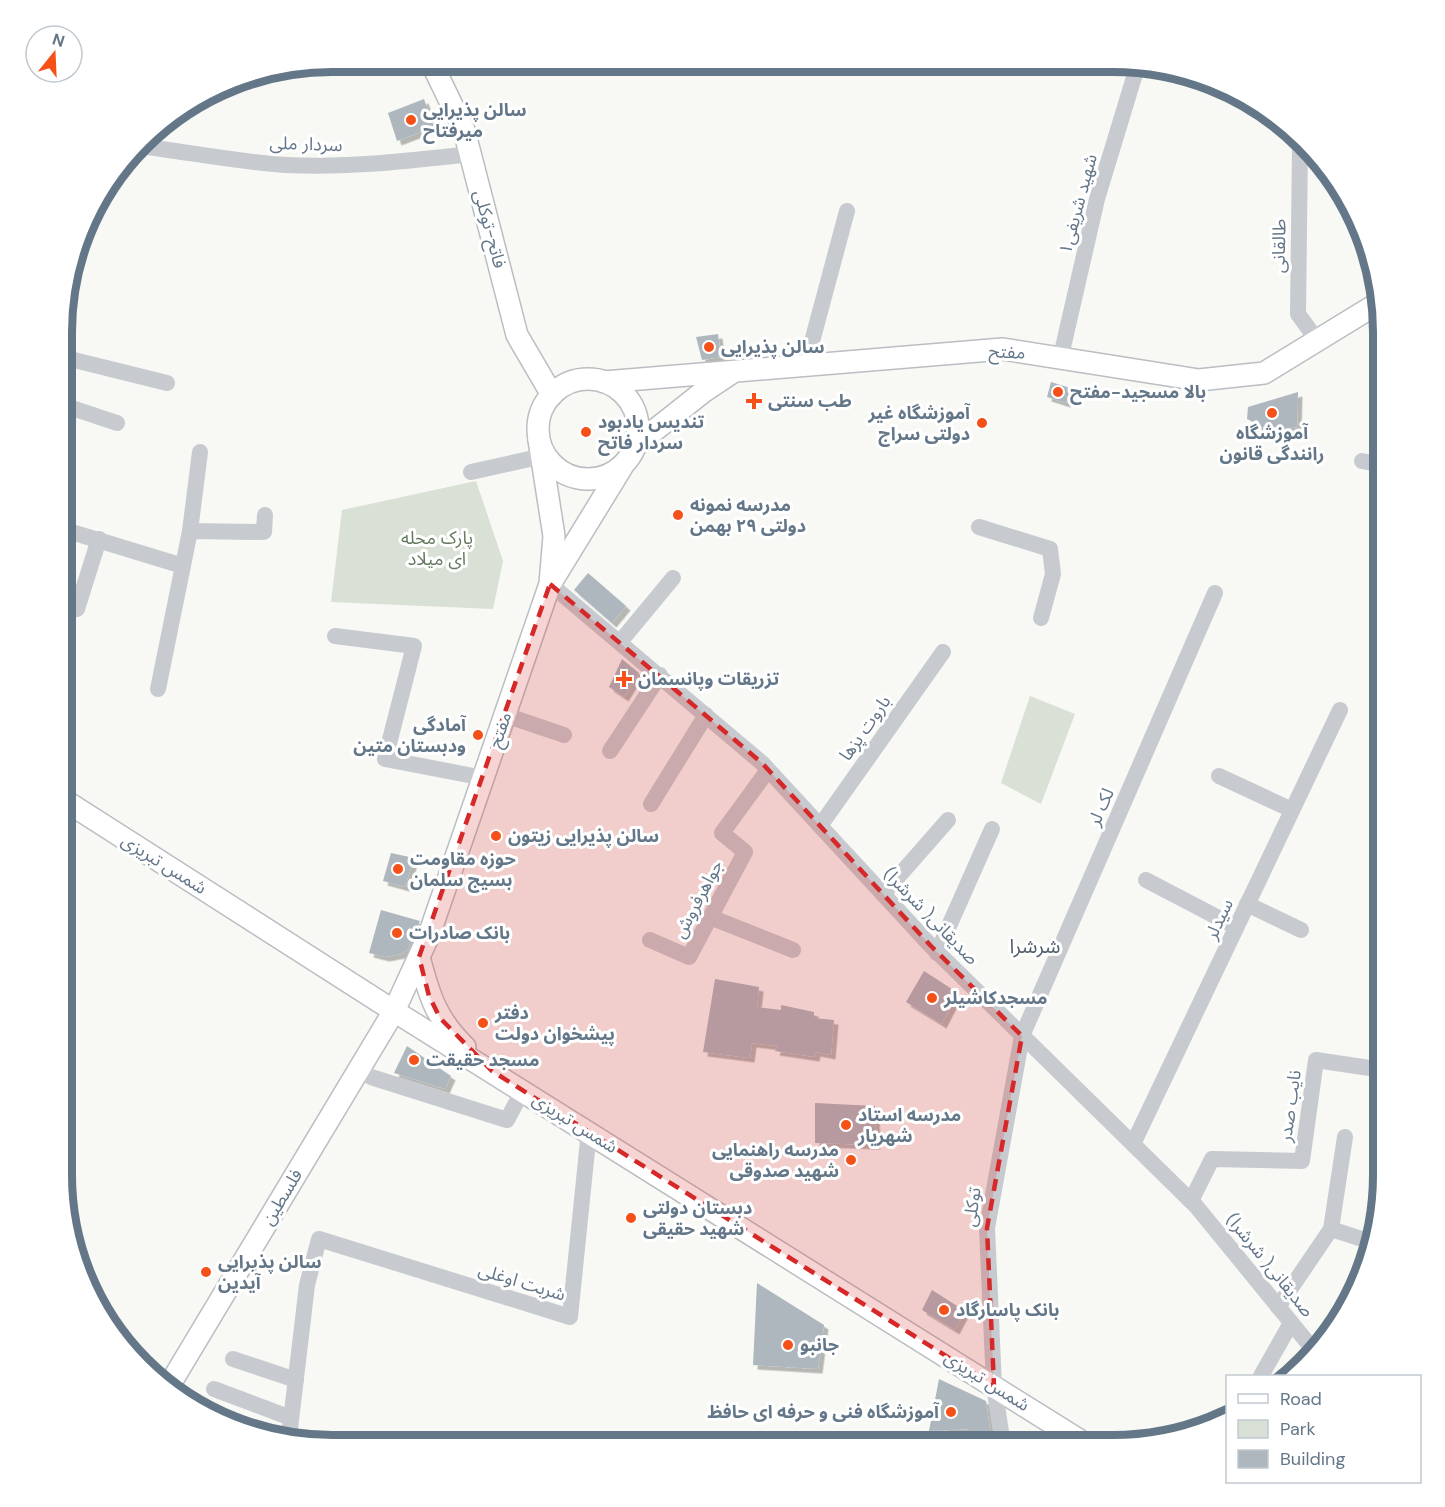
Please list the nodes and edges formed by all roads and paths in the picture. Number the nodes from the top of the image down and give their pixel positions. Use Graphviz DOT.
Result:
graph roads {
  1 [pos="436,72"];
  2 [pos="1135,73"];
  3 [pos="149,147"];
  4 [pos="1300,151"];
  5 [pos="470,154"];
  6 [pos="847,211"];
  7 [pos="1372,307"];
  8 [pos="1317,340"];
  9 [pos="1061,356"];
  10 [pos="72,359"];
  11 [pos="806,364"];
  12 [pos="736,370"];
  13 [pos="604,382"];
  14 [pos="167,383"];
  15 [pos="552,394"];
  16 [pos="72,407"];
  17 [pos="117,423"];
  18 [pos="636,445"];
  19 [pos="541,448"];
  20 [pos="200,452"];
  21 [pos="1362,461"];
  22 [pos="1373,463"];
  23 [pos="622,466"];
  24 [pos="471,472"];
  25 [pos="265,515"];
  26 [pos="979,528"];
  27 [pos="190,531"];
  28 [pos="72,532"];
  29 [pos="99,539"];
  30 [pos="183,566"];
  31 [pos="673,578"];
  32 [pos="550,584"];
  33 [pos="1215,593"];
  34 [pos="77,609"];
  35 [pos="1041,618"];
  36 [pos="334,636"];
  37 [pos="620,642"];
  38 [pos="943,652"];
  39 [pos="660,675"];
  40 [pos="158,689"];
  41 [pos="1340,710"];
  42 [pos="706,715"];
  43 [pos="505,716"];
  44 [pos="564,735"];
  45 [pos="610,751"];
  46 [pos="768,770"];
  47 [pos="1219,776"];
  48 [pos="484,778"];
  49 [pos="651,804"];
  50 [pos="72,805"];
  51 [pos="1292,810"];
  52 [pos="948,820"];
  53 [pos="820,826"];
  54 [pos="992,829"];
  55 [pos="1146,880"];
  56 [pos="883,894"];
  57 [pos="1247,904"];
  58 [pos="710,917"];
  59 [pos="1236,927"];
  60 [pos="1301,930"];
  61 [pos="650,940"];
  62 [pos="793,950"];
  63 [pos="937,953"];
  64 [pos="419,957"];
  65 [pos="394,1011"];
  66 [pos="1022,1036"];
  67 [pos="1373,1069"];
  68 [pos="492,1071"];
  69 [pos="371,1077"];
  70 [pos="523,1090"];
  71 [pos="589,1131"];
  72 [pos="1345,1137"];
  73 [pos="1133,1144"];
  74 [pos="1191,1201"];
  75 [pos="1330,1229"];
  76 [pos="1365,1240"];
  77 [pos="1278,1307"];
  78 [pos="1291,1323"];
  79 [pos="1309,1345"];
  80 [pos="233,1359"];
  81 [pos="1262,1375"];
  82 [pos="173,1380"];
  83 [pos="296,1380"];
  84 [pos="994,1386"];
  85 [pos="214,1389"];
  86 [pos="291,1419"];
  87 [pos="290,1432"];
  88 [pos="1001,1435"];
  89 [pos="1071,1435"];
  1 -- 5 [label="main road, فاتح-توکلی"];
  2 -- 9 [label="street, شهید شریفی۱"];
  3 -- 5 [label="street, سردار ملی"];
  4 -- 8 [label="street, طالقانی"];
  5 -- 15 [label="main road, فاتح-توکلی"];
  6 -- 11 [label="street"];
  7 -- 8 [label="main road, مفتح"];
  8 -- 9 [label="main road, مفتح"];
  9 -- 11 [label="main road, مفتح"];
  10 -- 14 [label="street"];
  11 -- 12 [label="main road, مفتح"];
  12 -- 13 [label="main road"];
  12 -- 18 [label="main road, مفتح"];
  13 -- 15 [label="main road"];
  13 -- 18 [label="main road"];
  15 -- 19 [label="main road"];
  16 -- 17 [label="street"];
  18 -- 23 [label="main road"];
  19 -- 23 [label="main road"];
  19 -- 24 [label="street"];
  19 -- 32 [label="main road, مفتح"];
  20 -- 27 [label="street"];
  21 -- 22 [label="street"];
  23 -- 32 [label="main road"];
  25 -- 27 [label="street"];
  26 -- 35 [label="street"];
  27 -- 30 [label="street"];
  28 -- 29 [label="street"];
  29 -- 30 [label="street"];
  29 -- 34 [label="street"];
  30 -- 40 [label="street"];
  31 -- 37 [label="street"];
  32 -- 37 [label="street, (شرشرا )صدیقانی"];
  32 -- 43 [label="main road, مفتح"];
  33 -- 66 [label="street, لک لر"];
  36 -- 48 [label="street"];
  37 -- 39 [label="street, (شرشرا )صدیقانی"];
  38 -- 53 [label="street, باروت پزها"];
  39 -- 42 [label="street, (شرشرا )صدیقانی"];
  39 -- 45 [label="street"];
  41 -- 51 [label="street, سیدلر"];
  42 -- 46 [label="street, (شرشرا )صدیقانی"];
  42 -- 49 [label="street"];
  43 -- 44 [label="street"];
  43 -- 48 [label="main road, مفتح"];
  46 -- 53 [label="street, (شرشرا )صدیقانی"];
  46 -- 58 [label="street, جواهرفروش"];
  47 -- 51 [label="street"];
  48 -- 64 [label="main road, مفتح"];
  50 -- 65 [label="main road, شمس تبریزی"];
  51 -- 57 [label="street, سیدلر"];
  52 -- 56 [label="street"];
  53 -- 56 [label="street, (شرشرا )صدیقانی"];
  54 -- 63 [label="street"];
  55 -- 59 [label="street"];
  56 -- 63 [label="street, (شرشرا )صدیقانی"];
  57 -- 59 [label="street, سیدلر"];
  57 -- 60 [label="street"];
  58 -- 61 [label="street, جواهرفروش"];
  58 -- 62 [label="street"];
  59 -- 73 [label="street, سیدلر"];
  63 -- 66 [label="street, (شرشرا )صدیقانی"];
  64 -- 65 [label="main road, مفتح"];
  64 -- 68 [label="main road"];
  65 -- 68 [label="main road, شمس تبریزی"];
  65 -- 82 [label="main road, فلسطین"];
  66 -- 73 [label="street, (شرشرا )صدیقانی"];
  66 -- 84 [label="street, توکلی"];
  67 -- 74 [label="street, نایب صدر"];
  68 -- 70 [label="main road, شمس تبریزی"];
  69 -- 70 [label="street"];
  70 -- 71 [label="main road, شمس تبریزی"];
  71 -- 83 [label="street, شربت اوغلی"];
  71 -- 84 [label="main road, شمس تبریزی"];
  72 -- 75 [label="street"];
  73 -- 74 [label="street, (شرشرا )صدیقانی"];
  74 -- 77 [label="street, (شرشرا )صدیقانی"];
  75 -- 76 [label="street"];
  75 -- 77 [label="street"];
  77 -- 78 [label="street, (شرشرا )صدیقانی"];
  78 -- 79 [label="street, (شرشرا )صدیقانی"];
  78 -- 81 [label="street"];
  80 -- 83 [label="street"];
  83 -- 86 [label="street"];
  84 -- 88 [label="street, توکلی"];
  84 -- 89 [label="main road, شمس تبریزی"];
  85 -- 86 [label="street"];
  86 -- 87 [label="street"];
}
